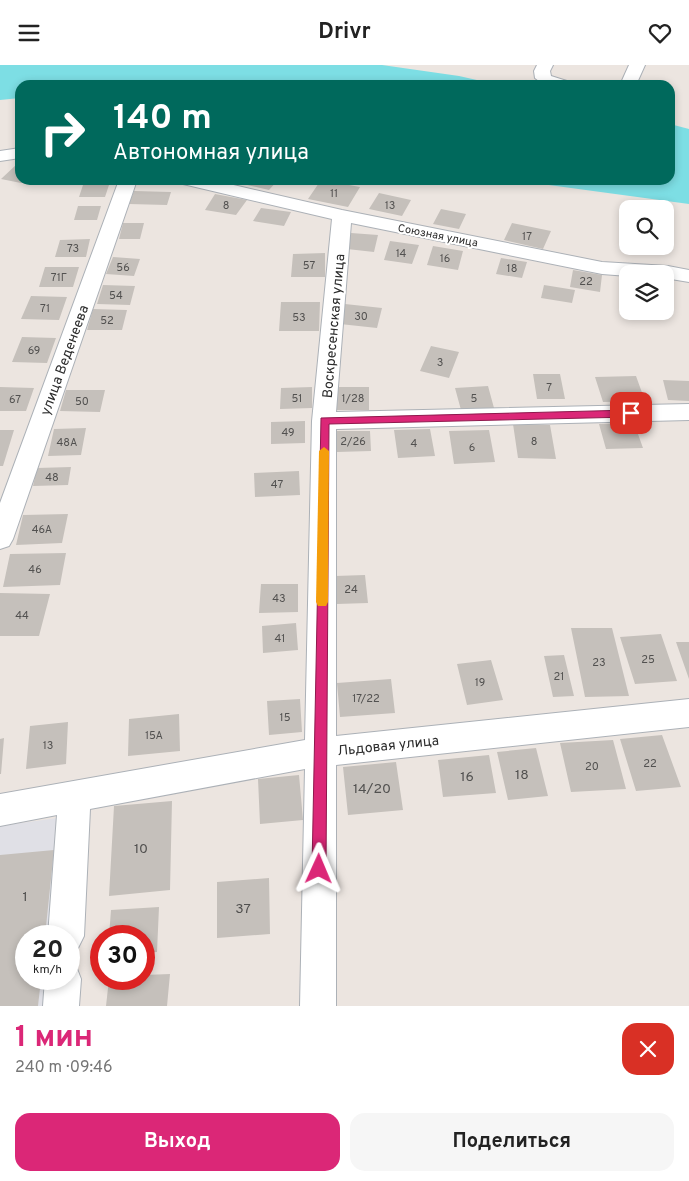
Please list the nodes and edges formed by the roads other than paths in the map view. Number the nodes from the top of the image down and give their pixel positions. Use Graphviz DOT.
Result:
graph roads {
  1 [pos="545,65"];
  2 [pos="637,65"];
  3 [pos="546,80"];
  4 [pos="630,80"];
  5 [pos="126,185"];
  6 [pos="210,185"];
  7 [pos="342,216"];
  8 [pos="689,276"];
  9 [pos="689,412"];
  10 [pos="324,421"];
  11 [pos="0,539"];
  12 [pos="689,713"];
  13 [pos="320,752"];
  14 [pos="75,796"];
  15 [pos="0,810"];
  16 [pos="67,925"];
  17 [pos="63,990"];
  18 [pos="62,1006"];
  19 [pos="318,1006"];
  1 -- 3 [label="street"];
  2 -- 4 [label="street"];
  5 -- 11 [label="street, улица Веденеева"];
  6 -- 7 [label="street, Союзная улица"];
  7 -- 8 [label="street, Союзная улица"];
  7 -- 10 [label="street, Воскресенская улица"];
  9 -- 10 [label="street"];
  10 -- 13 [label="street, Воскресенская улица"];
  12 -- 13 [label="street, Льдовая улица"];
  13 -- 14 [label="street, Льдовая улица"];
  13 -- 19 [label="street, Воскресенская улица"];
  14 -- 15 [label="street, Льдовая улица"];
  14 -- 16 [label="street"];
  17 -- 18 [label="street"];
}
